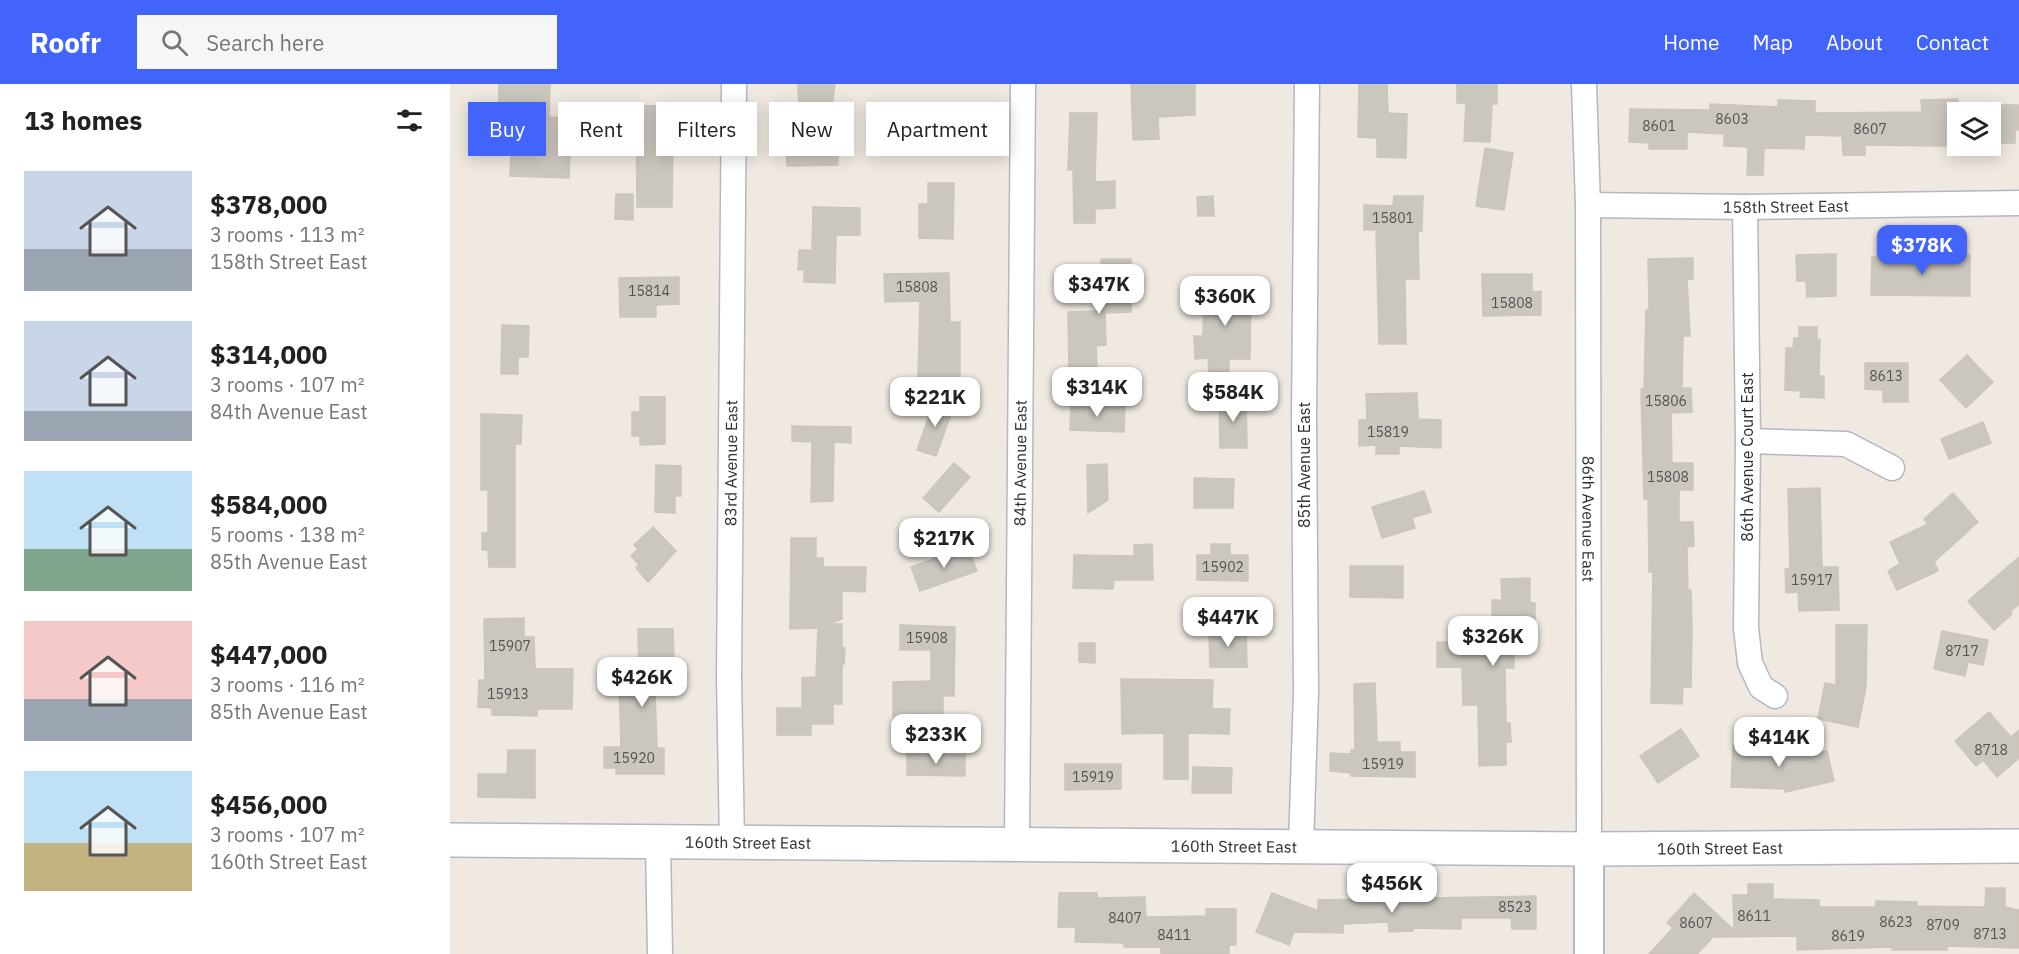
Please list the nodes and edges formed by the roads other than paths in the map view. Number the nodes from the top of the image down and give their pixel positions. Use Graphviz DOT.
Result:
graph roads {
  1 [pos="734,84"];
  2 [pos="1023,84"];
  3 [pos="1307,84"];
  4 [pos="1584,84"];
  5 [pos="2019,203"];
  6 [pos="1588,205"];
  7 [pos="1745,207"];
  8 [pos="1748,441"];
  9 [pos="1892,468"];
  10 [pos="1775,696"];
  11 [pos="450,840"];
  12 [pos="658,842"];
  13 [pos="732,843"];
  14 [pos="1017,843"];
  15 [pos="1301,846"];
  16 [pos="2019,846"];
  17 [pos="1589,849"];
  18 [pos="660,954"];
  19 [pos="1589,954"];
  1 -- 13 [label="street, 83rd Avenue East"];
  2 -- 14 [label="street, 84th Avenue East"];
  3 -- 15 [label="street, 85th Avenue East"];
  4 -- 6 [label="street, 86th Avenue East"];
  5 -- 7 [label="street, 158th Street East"];
  6 -- 7 [label="street, 158th Street East"];
  6 -- 17 [label="street, 86th Avenue East"];
  7 -- 8 [label="street, 86th Avenue Court East"];
  8 -- 9 [label="street"];
  8 -- 10 [label="street, 86th Avenue Court East"];
  11 -- 12 [label="main road, 160th Street East"];
  12 -- 13 [label="main road, 160th Street East"];
  12 -- 18 [label="street"];
  13 -- 14 [label="main road, 160th Street East"];
  14 -- 15 [label="main road, 160th Street East"];
  15 -- 17 [label="main road, 160th Street East"];
  16 -- 17 [label="main road, 160th Street East"];
  17 -- 19 [label="street, 86th Avenue East"];
}
